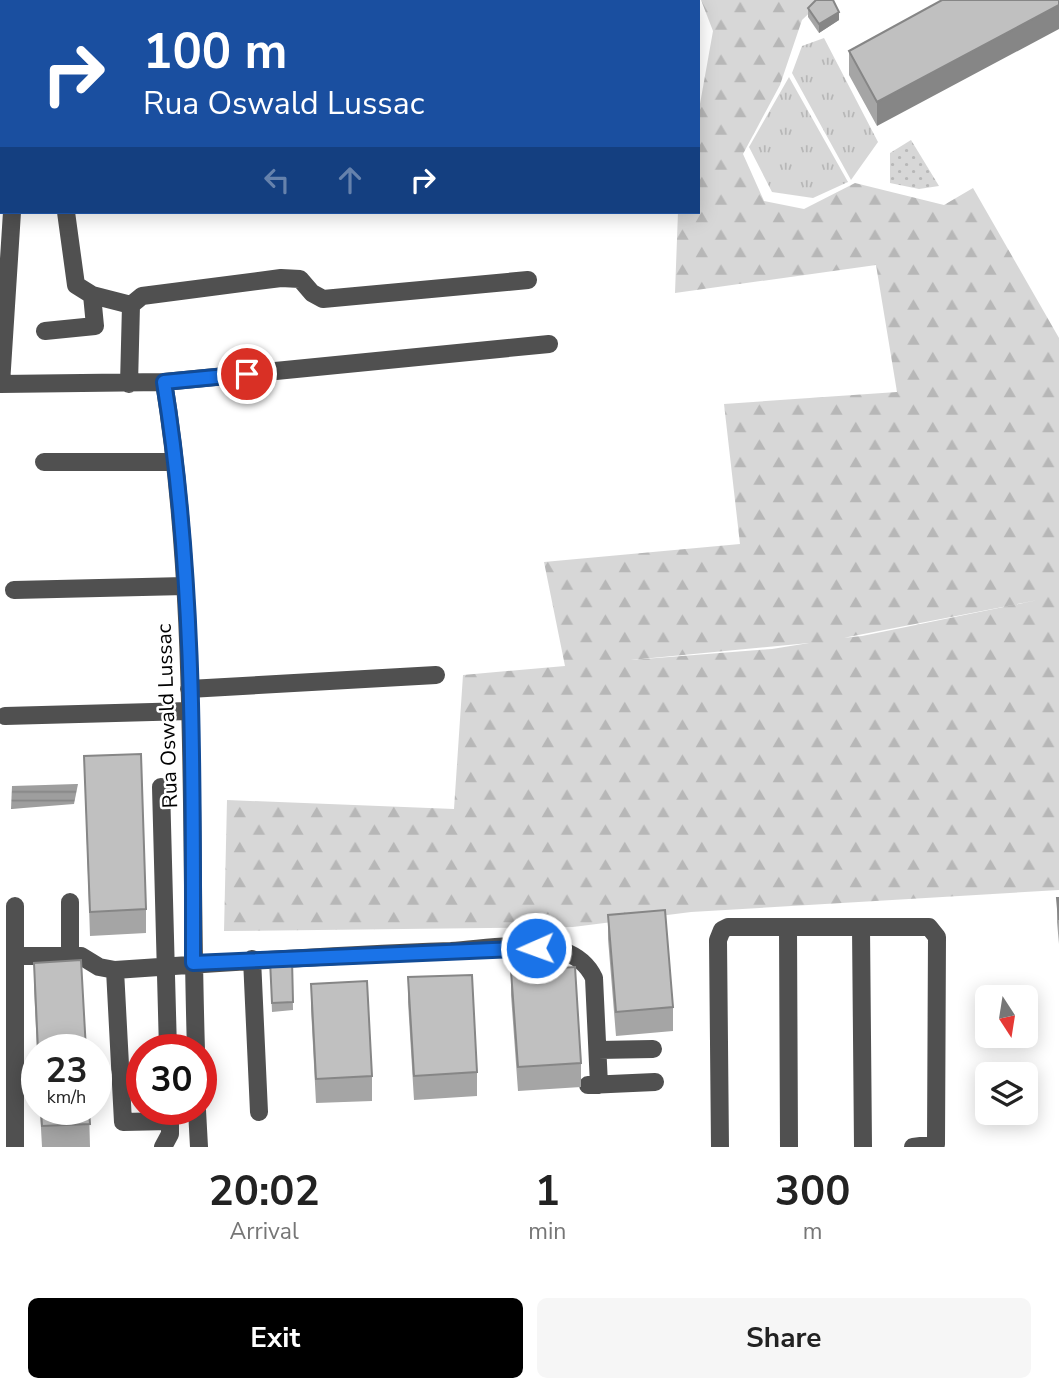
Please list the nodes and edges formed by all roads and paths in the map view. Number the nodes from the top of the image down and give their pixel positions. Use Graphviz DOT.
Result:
graph roads {
  1 [pos="12,214"];
  2 [pos="66,214"];
  3 [pos="528,280"];
  4 [pos="92,295"];
  5 [pos="131,304"];
  6 [pos="45,331"];
  7 [pos="549,344"];
  8 [pos="164,382"];
  9 [pos="0,384"];
  10 [pos="129,384"];
  11 [pos="174,462"];
  12 [pos="44,463"];
  13 [pos="185,586"];
  14 [pos="13,590"];
  15 [pos="436,675"];
  16 [pos="189,689"];
  17 [pos="189,711"];
  18 [pos="5,716"];
  19 [pos="161,787"];
  20 [pos="70,902"];
  21 [pos="15,906"];
  22 [pos="788,927"];
  23 [pos="861,927"];
  24 [pos="16,956"];
  25 [pos="71,956"];
  26 [pos="252,959"];
  27 [pos="193,963"];
  28 [pos="166,967"];
  29 [pos="115,971"];
  30 [pos="167,1004"];
  31 [pos="195,1005"];
  32 [pos="168,1034"];
  33 [pos="196,1034"];
  34 [pos="653,1049"];
  35 [pos="598,1050"];
  36 [pos="655,1082"];
  37 [pos="259,1112"];
  38 [pos="126,1122"];
  39 [pos="170,1125"];
  40 [pos="197,1125"];
  41 [pos="15,1147"];
  42 [pos="163,1147"];
  43 [pos="198,1147"];
  44 [pos="720,1147"];
  45 [pos="789,1147"];
  46 [pos="863,1147"];
  47 [pos="913,1147"];
  48 [pos="932,1147"];
  1 -- 9 [label="street"];
  2 -- 4 [label="street"];
  3 -- 5 [label="street"];
  4 -- 5 [label="street"];
  4 -- 6 [label="street"];
  5 -- 10 [label="street"];
  7 -- 8 [label="street"];
  8 -- 10 [label="street"];
  8 -- 11 [label="street, Rua Oswald Lussac"];
  9 -- 10 [label="street"];
  11 -- 12 [label="street"];
  11 -- 13 [label="street, Rua Oswald Lussac"];
  13 -- 14 [label="street"];
  13 -- 16 [label="street, Rua Oswald Lussac"];
  15 -- 16 [label="street"];
  16 -- 17 [label="street, Rua Oswald Lussac"];
  17 -- 18 [label="street"];
  17 -- 27 [label="street, Rua Oswald Lussac"];
  19 -- 28 [label="street"];
  20 -- 25 [label="street"];
  21 -- 24 [label="street"];
  22 -- 23 [label="street"];
  22 -- 44 [label="street"];
  22 -- 45 [label="street"];
  23 -- 46 [label="street"];
  23 -- 48 [label="street"];
  24 -- 25 [label="street"];
  24 -- 41 [label="street"];
  25 -- 29 [label="street"];
  26 -- 27 [label="street"];
  26 -- 35 [label="street"];
  26 -- 37 [label="street"];
  27 -- 28 [label="street"];
  27 -- 31 [label="street, Rua Oswald Lussac"];
  28 -- 29 [label="street"];
  28 -- 30 [label="street"];
  29 -- 38 [label="street"];
  30 -- 31 [label="street"];
  30 -- 32 [label="street"];
  31 -- 33 [label="street, Rua Oswald Lussac"];
  34 -- 35 [label="street"];
  35 -- 36 [label="street"];
  39 -- 42 [label="street"];
  40 -- 43 [label="street"];
  47 -- 48 [label="street"];
}
